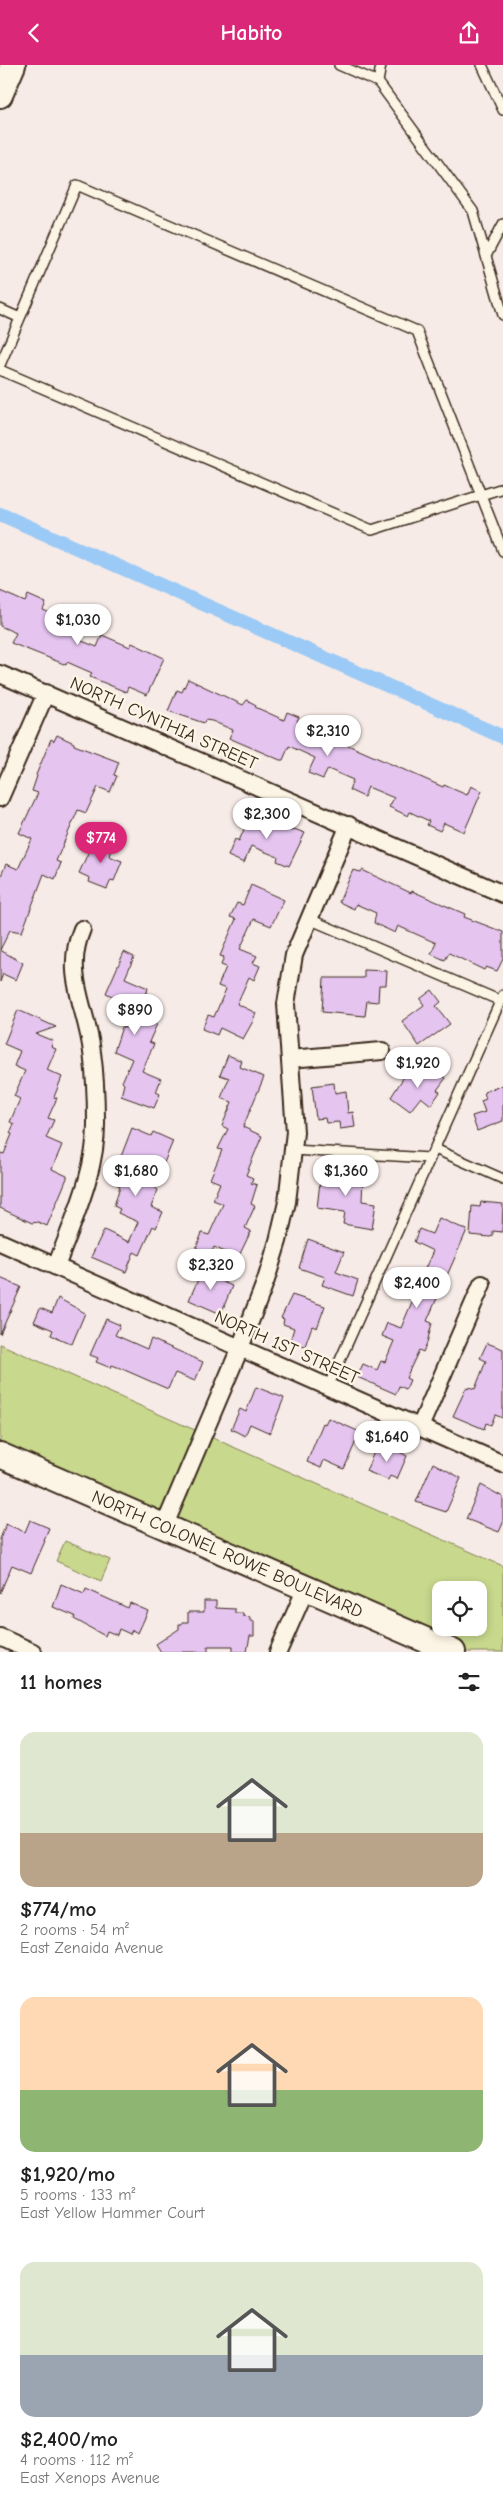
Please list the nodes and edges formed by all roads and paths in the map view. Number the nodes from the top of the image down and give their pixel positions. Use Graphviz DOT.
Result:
graph roads {
  1 [pos="13,65"];
  2 [pos="339,65"];
  3 [pos="381,65"];
  4 [pos="482,65"];
  5 [pos="378,82"];
  6 [pos="0,95"];
  7 [pos="503,109"];
  8 [pos="503,224"];
  9 [pos="486,256"];
  10 [pos="0,309"];
  11 [pos="503,315"];
  12 [pos="20,318"];
  13 [pos="0,365"];
  14 [pos="0,370"];
  15 [pos="503,489"];
  16 [pos="481,495"];
  17 [pos="503,551"];
  18 [pos="0,674"];
  19 [pos="46,693"];
  20 [pos="0,798"];
  21 [pos="349,825"];
  22 [pos="503,894"];
  23 [pos="308,919"];
  24 [pos="82,929"];
  25 [pos="502,998"];
  26 [pos="382,1051"];
  27 [pos="290,1059"];
  28 [pos="435,1149"];
  29 [pos="293,1150"];
  30 [pos="430,1159"];
  31 [pos="503,1179"];
  32 [pos="0,1242"];
  33 [pos="56,1267"];
  34 [pos="482,1284"];
  35 [pos="240,1348"];
  36 [pos="328,1387"];
  37 [pos="420,1427"];
  38 [pos="0,1455"];
  39 [pos="503,1464"];
  40 [pos="164,1527"];
  41 [pos="306,1588"];
  42 [pos="0,1637"];
  43 [pos="33,1652"];
  44 [pos="278,1652"];
  45 [pos="453,1652"];
  1 -- 6 [label="street"];
  2 -- 5 [label="lane"];
  3 -- 5 [label="lane"];
  4 -- 7 [label="lane"];
  5 -- 9 [label="lane"];
  8 -- 9 [label="lane"];
  9 -- 11 [label="lane"];
  10 -- 12 [label="lane"];
  12 -- 13 [label="lane"];
  12 -- 16 [label="lane"];
  14 -- 16 [label="lane"];
  15 -- 16 [label="lane"];
  16 -- 17 [label="lane"];
  18 -- 19 [label="street, NORTH CYNTHIA STREET"];
  19 -- 20 [label="street"];
  19 -- 21 [label="street, NORTH CYNTHIA STREET"];
  21 -- 22 [label="street, NORTH CYNTHIA STREET"];
  21 -- 23 [label="street"];
  23 -- 25 [label="lane"];
  23 -- 27 [label="street"];
  24 -- 33 [label="street"];
  25 -- 28 [label="lane"];
  26 -- 27 [label="street"];
  27 -- 29 [label="street"];
  28 -- 30 [label="lane"];
  28 -- 31 [label="lane"];
  29 -- 30 [label="lane"];
  29 -- 35 [label="street"];
  30 -- 36 [label="lane"];
  32 -- 33 [label="street, NORTH 1ST STREET"];
  33 -- 35 [label="street, NORTH 1ST STREET"];
  34 -- 37 [label="street"];
  35 -- 36 [label="street, NORTH 1ST STREET"];
  35 -- 40 [label="street"];
  36 -- 37 [label="street, NORTH 1ST STREET"];
  37 -- 39 [label="street, NORTH 1ST STREET"];
  38 -- 40 [label="street, NORTH COLONEL ROWE BOULEVARD"];
  40 -- 41 [label="street, NORTH COLONEL ROWE BOULEVARD"];
  41 -- 44 [label="street"];
  41 -- 45 [label="street, NORTH COLONEL ROWE BOULEVARD"];
  42 -- 43 [label="street"];
}
